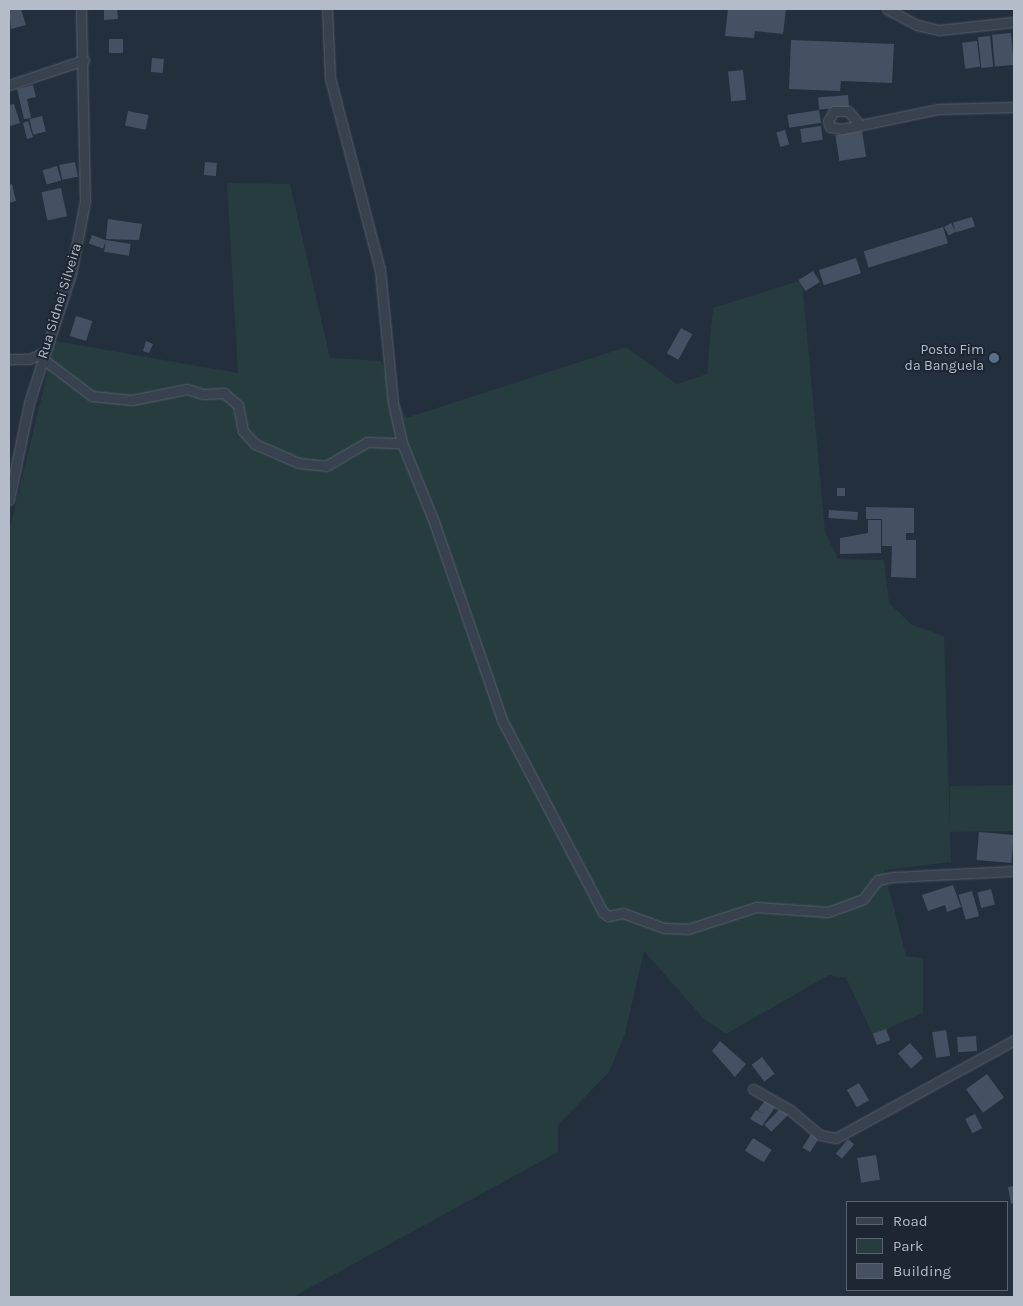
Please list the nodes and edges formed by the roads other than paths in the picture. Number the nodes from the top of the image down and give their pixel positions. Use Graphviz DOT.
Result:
graph roads {
  1 [pos="81,9"];
  2 [pos="326,9"];
  3 [pos="887,9"];
  4 [pos="1014,22"];
  5 [pos="84,60"];
  6 [pos="9,85"];
  7 [pos="1014,107"];
  8 [pos="860,125"];
  9 [pos="44,356"];
  10 [pos="9,359"];
  11 [pos="402,444"];
  12 [pos="9,500"];
  13 [pos="1014,871"];
  14 [pos="1014,1040"];
  15 [pos="753,1089"];
  1 -- 5 [label="street, Rua Sidnei Silveira"];
  2 -- 11 [label="street"];
  3 -- 4 [label="street"];
  5 -- 6 [label="street"];
  5 -- 9 [label="street, Rua Sidnei Silveira"];
  7 -- 8 [label="street"];
  9 -- 10 [label="street"];
  9 -- 11 [label="street"];
  9 -- 12 [label="street, Rua Sidnei Silveira"];
  11 -- 13 [label="street"];
  14 -- 15 [label="street"];
}
